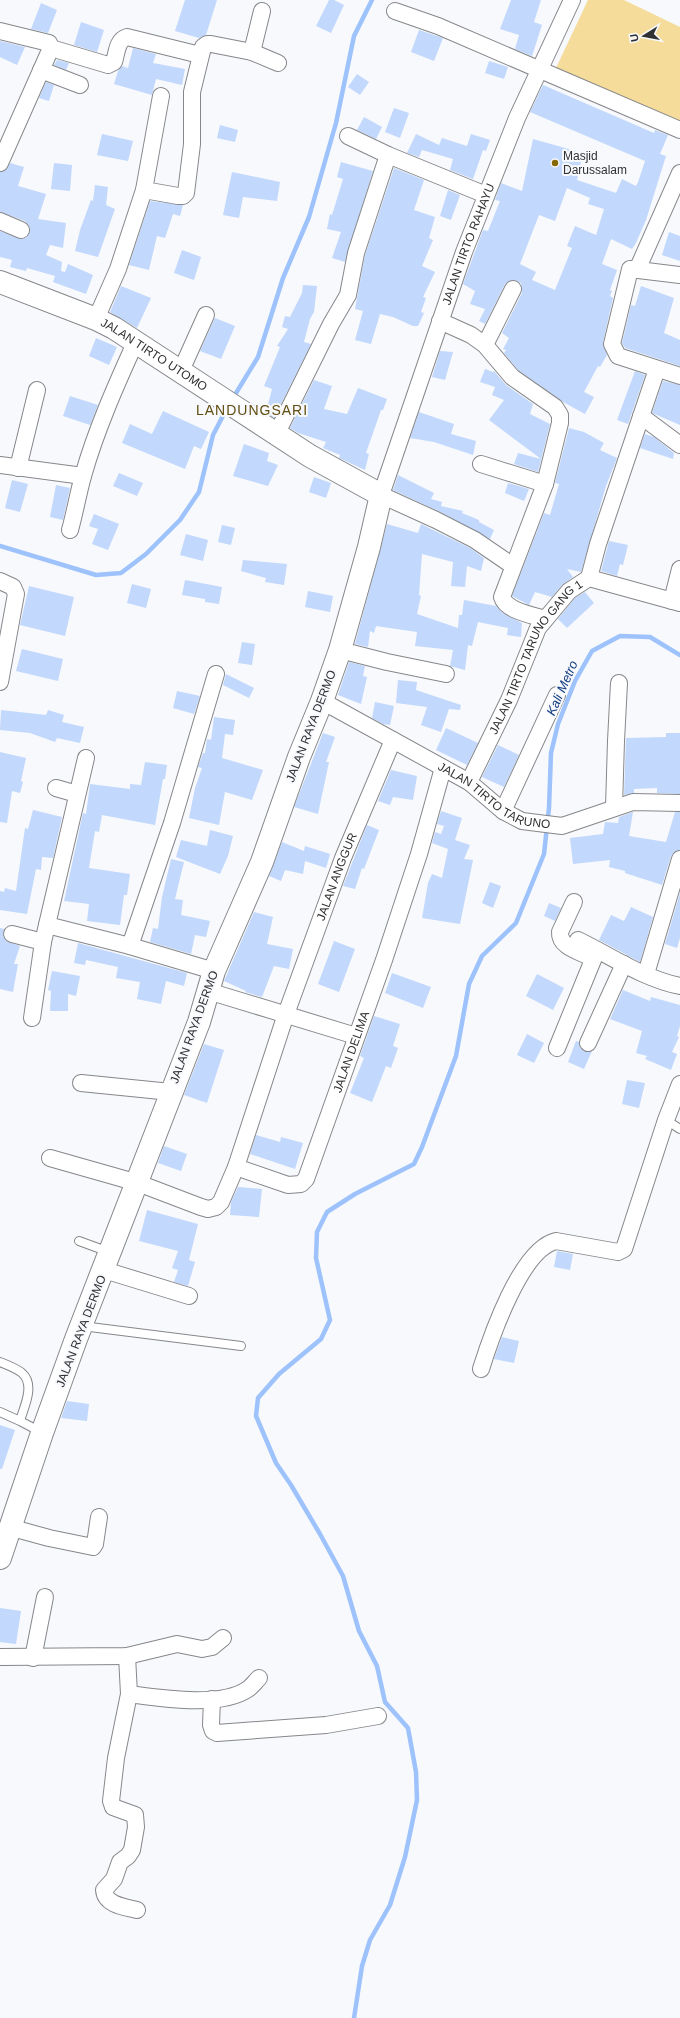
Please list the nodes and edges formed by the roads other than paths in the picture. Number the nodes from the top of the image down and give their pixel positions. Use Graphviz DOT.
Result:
graph roads {
  1 [pos="572,0"];
  2 [pos="395,10"];
  3 [pos="262,11"];
  4 [pos="0,30"];
  5 [pos="51,48"];
  6 [pos="252,52"];
  7 [pos="200,55"];
  8 [pos="278,63"];
  9 [pos="41,70"];
  10 [pos="539,71"];
  11 [pos="80,84"];
  12 [pos="161,96"];
  13 [pos="680,130"];
  14 [pos="348,136"];
  15 [pos="388,155"];
  16 [pos="0,163"];
  17 [pos="680,173"];
  18 [pos="144,190"];
  19 [pos="486,195"];
  20 [pos="0,221"];
  21 [pos="21,230"];
  22 [pos="637,270"];
  23 [pos="680,275"];
  24 [pos="0,282"];
  25 [pos="513,289"];
  26 [pos="206,315"];
  27 [pos="96,319"];
  28 [pos="440,321"];
  29 [pos="136,341"];
  30 [pos="485,345"];
  31 [pos="657,369"];
  32 [pos="180,372"];
  33 [pos="680,376"];
  34 [pos="37,390"];
  35 [pos="641,416"];
  36 [pos="276,435"];
  37 [pos="680,445"];
  38 [pos="481,464"];
  39 [pos="0,465"];
  40 [pos="18,468"];
  41 [pos="83,476"];
  42 [pos="545,484"];
  43 [pos="381,495"];
  44 [pos="70,530"];
  45 [pos="513,566"];
  46 [pos="680,569"];
  47 [pos="589,578"];
  48 [pos="0,581"];
  49 [pos="676,602"];
  50 [pos="545,619"];
  51 [pos="340,650"];
  52 [pos="216,674"];
  53 [pos="446,674"];
  54 [pos="0,682"];
  55 [pos="619,683"];
  56 [pos="557,695"];
  57 [pos="322,701"];
  58 [pos="393,740"];
  59 [pos="86,758"];
  60 [pos="443,768"];
  61 [pos="469,782"];
  62 [pos="56,788"];
  63 [pos="77,794"];
  64 [pos="680,803"];
  65 [pos="614,807"];
  66 [pos="503,811"];
  67 [pos="680,859"];
  68 [pos="574,902"];
  69 [pos="47,925"];
  70 [pos="12,934"];
  71 [pos="578,940"];
  72 [pos="43,942"];
  73 [pos="130,946"];
  74 [pos="595,954"];
  75 [pos="624,964"];
  76 [pos="646,974"];
  77 [pos="211,981"];
  78 [pos="680,986"];
  79 [pos="286,1014"];
  80 [pos="32,1018"];
  81 [pos="356,1036"];
  82 [pos="588,1043"];
  83 [pos="557,1048"];
  84 [pos="81,1083"];
  85 [pos="680,1084"];
  86 [pos="171,1092"];
  87 [pos="666,1120"];
  88 [pos="680,1129"];
  89 [pos="50,1158"];
  90 [pos="236,1167"];
  91 [pos="138,1183"];
  92 [pos="79,1241"];
  93 [pos="107,1261"];
  94 [pos="189,1296"];
  95 [pos="82,1326"];
  96 [pos="241,1346"];
  97 [pos="0,1362"];
  98 [pos="481,1369"];
  99 [pos="0,1412"];
  100 [pos="20,1421"];
  101 [pos="42,1433"];
  102 [pos="99,1517"];
  103 [pos="10,1527"];
  104 [pos="0,1558"];
  105 [pos="45,1597"];
  106 [pos="222,1638"];
  107 [pos="127,1656"];
  108 [pos="0,1657"];
  109 [pos="33,1658"];
  110 [pos="259,1678"];
  111 [pos="129,1694"];
  112 [pos="212,1699"];
  113 [pos="378,1716"];
  114 [pos="137,1910"];
  1 -- 10 [label="street, JALAN TIRTO RAHAYU"];
  2 -- 10 [label="street"];
  3 -- 6 [label="street"];
  4 -- 5 [label="street"];
  5 -- 7 [label="street"];
  5 -- 9 [label="street"];
  6 -- 7 [label="street"];
  6 -- 8 [label="street"];
  7 -- 18 [label="street"];
  9 -- 11 [label="street"];
  9 -- 16 [label="street"];
  10 -- 13 [label="street"];
  10 -- 19 [label="street, JALAN TIRTO RAHAYU"];
  12 -- 18 [label="street"];
  14 -- 15 [label="street"];
  15 -- 19 [label="street"];
  15 -- 36 [label="street"];
  17 -- 22 [label="street"];
  18 -- 27 [label="street"];
  19 -- 28 [label="street, JALAN TIRTO RAHAYU"];
  20 -- 21 [label="street"];
  22 -- 23 [label="street"];
  22 -- 31 [label="street"];
  24 -- 27 [label="street, JALAN TIRTO UTOMO"];
  25 -- 30 [label="street"];
  26 -- 32 [label="street"];
  27 -- 29 [label="street, JALAN TIRTO UTOMO"];
  28 -- 30 [label="street"];
  28 -- 43 [label="street, JALAN TIRTO RAHAYU"];
  29 -- 32 [label="street, JALAN TIRTO UTOMO"];
  29 -- 41 [label="street"];
  30 -- 42 [label="street"];
  31 -- 33 [label="street"];
  31 -- 35 [label="street"];
  32 -- 36 [label="street, JALAN TIRTO UTOMO"];
  34 -- 40 [label="street"];
  35 -- 37 [label="street"];
  35 -- 47 [label="street"];
  36 -- 43 [label="street, JALAN TIRTO UTOMO"];
  38 -- 42 [label="street"];
  39 -- 40 [label="street"];
  40 -- 41 [label="street"];
  41 -- 44 [label="street"];
  42 -- 45 [label="street"];
  43 -- 45 [label="street"];
  43 -- 51 [label="street, JALAN RAYA DERMO"];
  45 -- 50 [label="street"];
  46 -- 49 [label="street"];
  47 -- 49 [label="street, JALAN TIRTO TARUNO GANG 1"];
  47 -- 50 [label="street, JALAN TIRTO TARUNO GANG 1"];
  48 -- 54 [label="street"];
  50 -- 61 [label="street, JALAN TIRTO TARUNO GANG 1"];
  51 -- 53 [label="street"];
  51 -- 57 [label="street, JALAN RAYA DERMO"];
  52 -- 73 [label="street"];
  55 -- 65 [label="street"];
  56 -- 66 [label="street"];
  57 -- 58 [label="street, JALAN TIRTO TARUNO"];
  57 -- 77 [label="street, JALAN RAYA DERMO"];
  58 -- 60 [label="street, JALAN TIRTO TARUNO"];
  58 -- 79 [label="street, JALAN ANGGUR"];
  59 -- 63 [label="street"];
  60 -- 61 [label="street, JALAN TIRTO TARUNO"];
  60 -- 81 [label="street, JALAN DELIMA"];
  61 -- 66 [label="street, JALAN TIRTO TARUNO"];
  62 -- 63 [label="street"];
  63 -- 69 [label="street"];
  64 -- 65 [label="street, JALAN TIRTO TARUNO"];
  65 -- 66 [label="street, JALAN TIRTO TARUNO"];
  67 -- 76 [label="street"];
  68 -- 74 [label="street"];
  69 -- 72 [label="street"];
  69 -- 73 [label="street"];
  70 -- 72 [label="street"];
  71 -- 74 [label="street"];
  72 -- 80 [label="street"];
  73 -- 77 [label="street"];
  74 -- 75 [label="street"];
  74 -- 83 [label="street"];
  75 -- 76 [label="street"];
  75 -- 82 [label="street"];
  76 -- 78 [label="street"];
  77 -- 79 [label="street"];
  77 -- 86 [label="street, JALAN RAYA DERMO"];
  79 -- 81 [label="street"];
  79 -- 90 [label="street, JALAN ANGGUR"];
  81 -- 90 [label="street, JALAN DELIMA"];
  84 -- 86 [label="street"];
  85 -- 87 [label="street"];
  86 -- 91 [label="street, JALAN RAYA DERMO"];
  87 -- 88 [label="lane"];
  87 -- 98 [label="street"];
  89 -- 91 [label="street"];
  90 -- 91 [label="street, JALAN ANGGUR"];
  91 -- 93 [label="street, JALAN RAYA DERMO"];
  92 -- 93 [label="lane"];
  93 -- 94 [label="street"];
  93 -- 95 [label="street, JALAN RAYA DERMO"];
  95 -- 96 [label="lane"];
  95 -- 101 [label="street, JALAN RAYA DERMO"];
  97 -- 100 [label="lane"];
  99 -- 100 [label="lane"];
  100 -- 101 [label="lane"];
  101 -- 103 [label="street, JALAN RAYA DERMO"];
  102 -- 103 [label="street"];
  103 -- 104 [label="street, JALAN RAYA DERMO"];
  105 -- 109 [label="street"];
  106 -- 107 [label="street"];
  107 -- 109 [label="street"];
  107 -- 111 [label="street"];
  108 -- 109 [label="street"];
  110 -- 112 [label="street"];
  111 -- 112 [label="street"];
  111 -- 114 [label="street"];
  112 -- 113 [label="street"];
}
